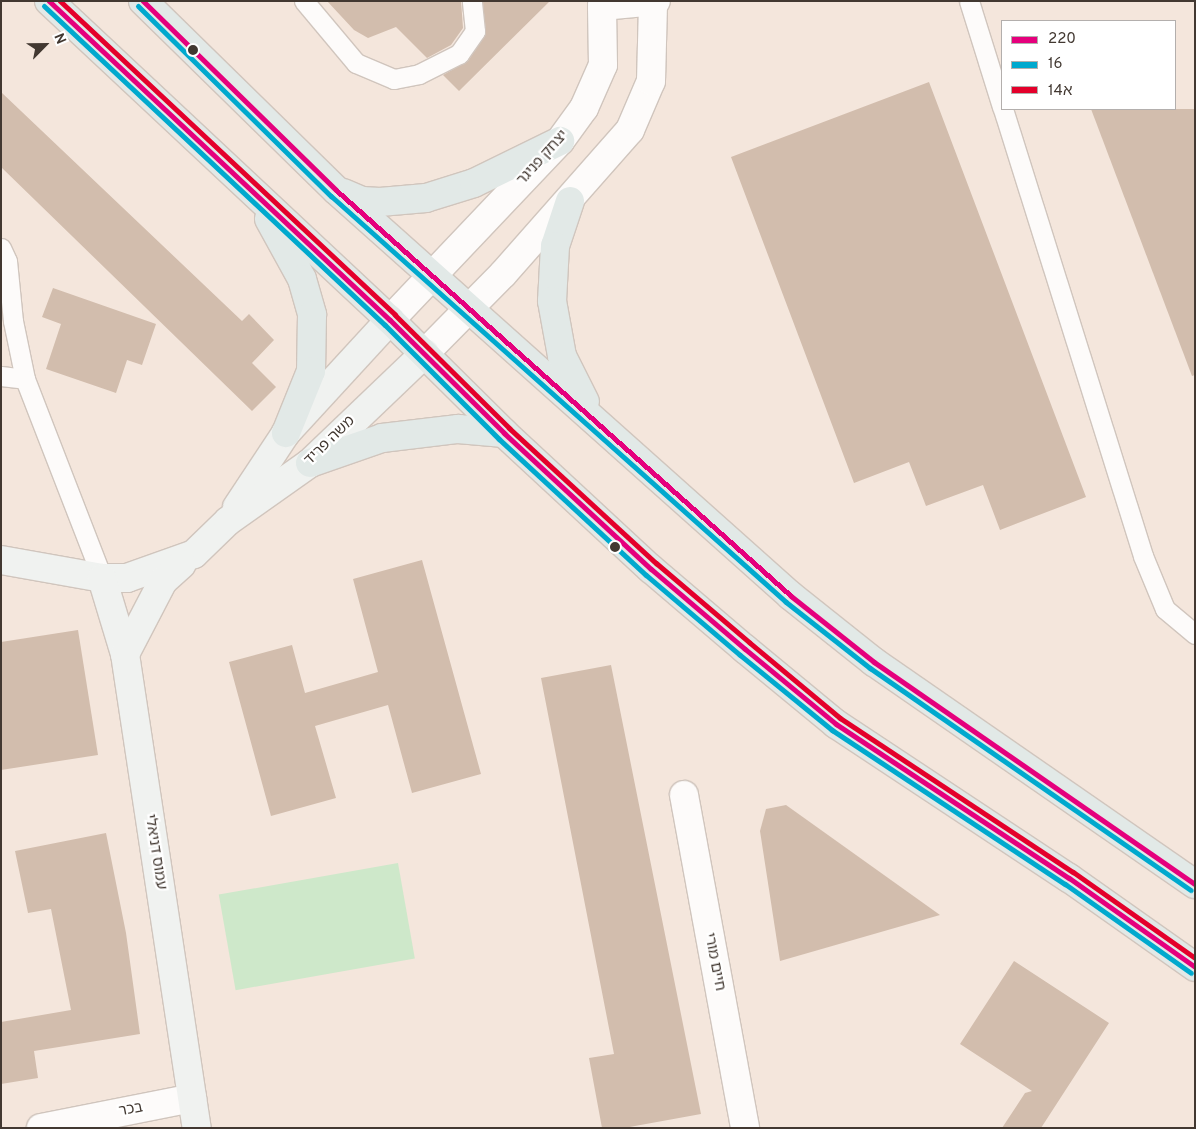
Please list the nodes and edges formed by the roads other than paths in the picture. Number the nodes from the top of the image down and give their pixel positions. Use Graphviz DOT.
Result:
graph roads {
  1 [pos="49,1"];
  2 [pos="143,1"];
  3 [pos="304,1"];
  4 [pos="472,1"];
  5 [pos="969,1"];
  6 [pos="654,2"];
  7 [pos="601,3"];
  8 [pos="1001,102"];
  9 [pos="1004,110"];
  10 [pos="560,141"];
  11 [pos="336,190"];
  12 [pos="258,198"];
  13 [pos="570,201"];
  14 [pos="1,248"];
  15 [pos="434,276"];
  16 [pos="470,308"];
  17 [pos="390,320"];
  18 [pos="425,353"];
  19 [pos="1,376"];
  20 [pos="25,379"];
  21 [pos="600,424"];
  22 [pos="286,433"];
  23 [pos="504,433"];
  24 [pos="310,463"];
  25 [pos="228,521"];
  26 [pos="194,554"];
  27 [pos="1,560"];
  28 [pos="102,578"];
  29 [pos="1195,634"];
  30 [pos="125,654"];
  31 [pos="684,795"];
  32 [pos="1195,884"];
  33 [pos="1195,967"];
  34 [pos="192,1098"];
  35 [pos="41,1128"];
  36 [pos="197,1128"];
  37 [pos="745,1128"];
  1 -- 12 [label="main road"];
  2 -- 11 [label="main road"];
  3 -- 4 [label="lane"];
  5 -- 8 [label="lane"];
  6 -- 7 [label="street, יצחק פניגר"];
  6 -- 13 [label="street, יצחק פניגר"];
  7 -- 10 [label="street, יצחק פניגר"];
  9 -- 29 [label="lane"];
  10 -- 11 [label="main road"];
  10 -- 15 [label="street, יצחק פניגר"];
  11 -- 15 [label="main road"];
  12 -- 17 [label="main road"];
  12 -- 22 [label="main road"];
  13 -- 16 [label="street, יצחק פניגר"];
  13 -- 21 [label="main road"];
  14 -- 20 [label="lane"];
  15 -- 16 [label="main road"];
  15 -- 17 [label="street, יצחק פניגר"];
  16 -- 18 [label="street, יצחק פניגר"];
  16 -- 21 [label="main road"];
  17 -- 18 [label="main road"];
  17 -- 22 [label="street, משה פריד"];
  18 -- 23 [label="main road"];
  18 -- 24 [label="street, משה פריד"];
  19 -- 20 [label="lane"];
  20 -- 28 [label="lane"];
  21 -- 32 [label="main road"];
  22 -- 25 [label="street, משה פריד"];
  23 -- 24 [label="main road"];
  23 -- 33 [label="main road"];
  24 -- 25 [label="street, משה פריד"];
  25 -- 26 [label="street, משה פריד"];
  26 -- 28 [label="street, משה פריד"];
  26 -- 30 [label="street"];
  27 -- 28 [label="street, משה פריד"];
  28 -- 30 [label="street, עמוס דניאלי"];
  30 -- 34 [label="street, עמוס דניאלי"];
  31 -- 37 [label="street, חיים מורי"];
  34 -- 35 [label="street, בכר"];
  34 -- 36 [label="street, עמוס דניאלי"];
}
